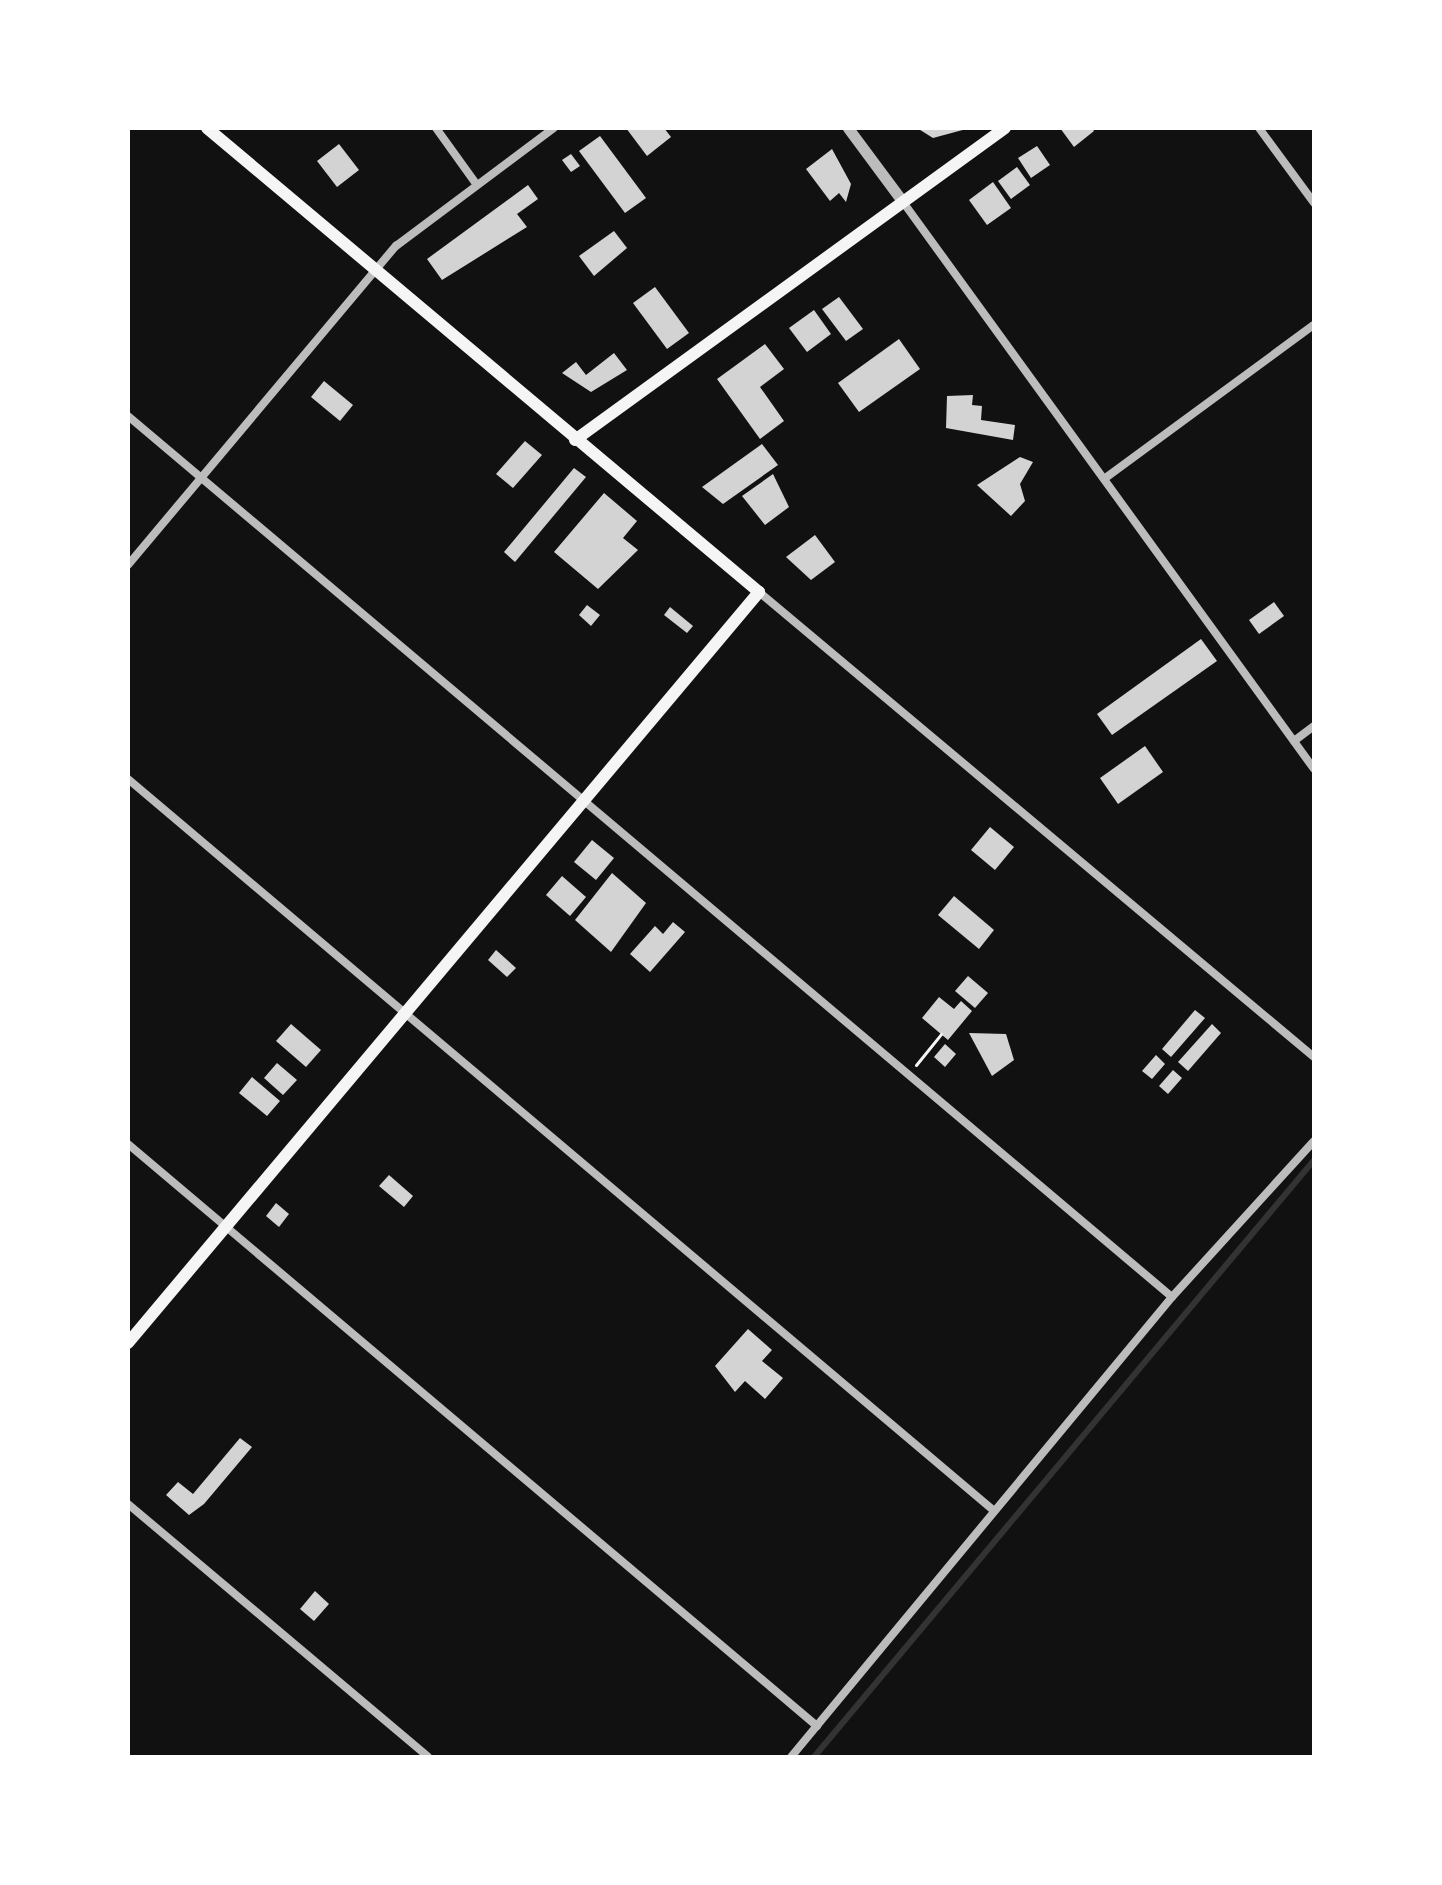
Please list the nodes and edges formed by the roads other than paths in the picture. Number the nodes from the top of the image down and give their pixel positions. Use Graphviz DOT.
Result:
graph roads {
  1 [pos="207,128"];
  2 [pos="436,128"];
  3 [pos="554,128"];
  4 [pos="848,128"];
  5 [pos="1005,128"];
  6 [pos="1259,128"];
  7 [pos="477,185"];
  8 [pos="903,202"];
  9 [pos="1314,203"];
  10 [pos="375,271"];
  11 [pos="1314,325"];
  12 [pos="128,416"];
  13 [pos="575,440"];
  14 [pos="201,478"];
  15 [pos="1104,479"];
  16 [pos="128,565"];
  17 [pos="759,592"];
  18 [pos="1314,726"];
  19 [pos="1294,741"];
  20 [pos="1314,769"];
  21 [pos="128,779"];
  22 [pos="584,800"];
  23 [pos="405,1013"];
  24 [pos="1314,1057"];
  25 [pos="1314,1141"];
  26 [pos="128,1144"];
  27 [pos="226,1227"];
  28 [pos="1172,1297"];
  29 [pos="128,1343"];
  30 [pos="128,1504"];
  31 [pos="993,1510"];
  32 [pos="817,1726"];
  33 [pos="428,1757"];
  34 [pos="791,1757"];
  1 -- 10 [label="main road"];
  2 -- 7 [label="street"];
  3 -- 7 [label="street"];
  4 -- 8 [label="street"];
  5 -- 8 [label="main road"];
  6 -- 9 [label="street"];
  7 -- 10 [label="street"];
  8 -- 13 [label="main road"];
  8 -- 15 [label="street"];
  10 -- 13 [label="main road"];
  10 -- 14 [label="street"];
  11 -- 15 [label="street"];
  12 -- 14 [label="street"];
  13 -- 17 [label="main road"];
  14 -- 16 [label="street"];
  14 -- 22 [label="street"];
  15 -- 19 [label="street"];
  17 -- 22 [label="main road"];
  17 -- 24 [label="street"];
  18 -- 19 [label="street"];
  19 -- 20 [label="street"];
  21 -- 23 [label="street"];
  22 -- 23 [label="main road"];
  22 -- 28 [label="street"];
  23 -- 27 [label="main road"];
  23 -- 31 [label="street"];
  25 -- 28 [label="street"];
  26 -- 27 [label="street"];
  27 -- 29 [label="main road"];
  27 -- 32 [label="street"];
  28 -- 31 [label="street"];
  30 -- 33 [label="street"];
  31 -- 32 [label="street"];
  32 -- 34 [label="street"];
}
